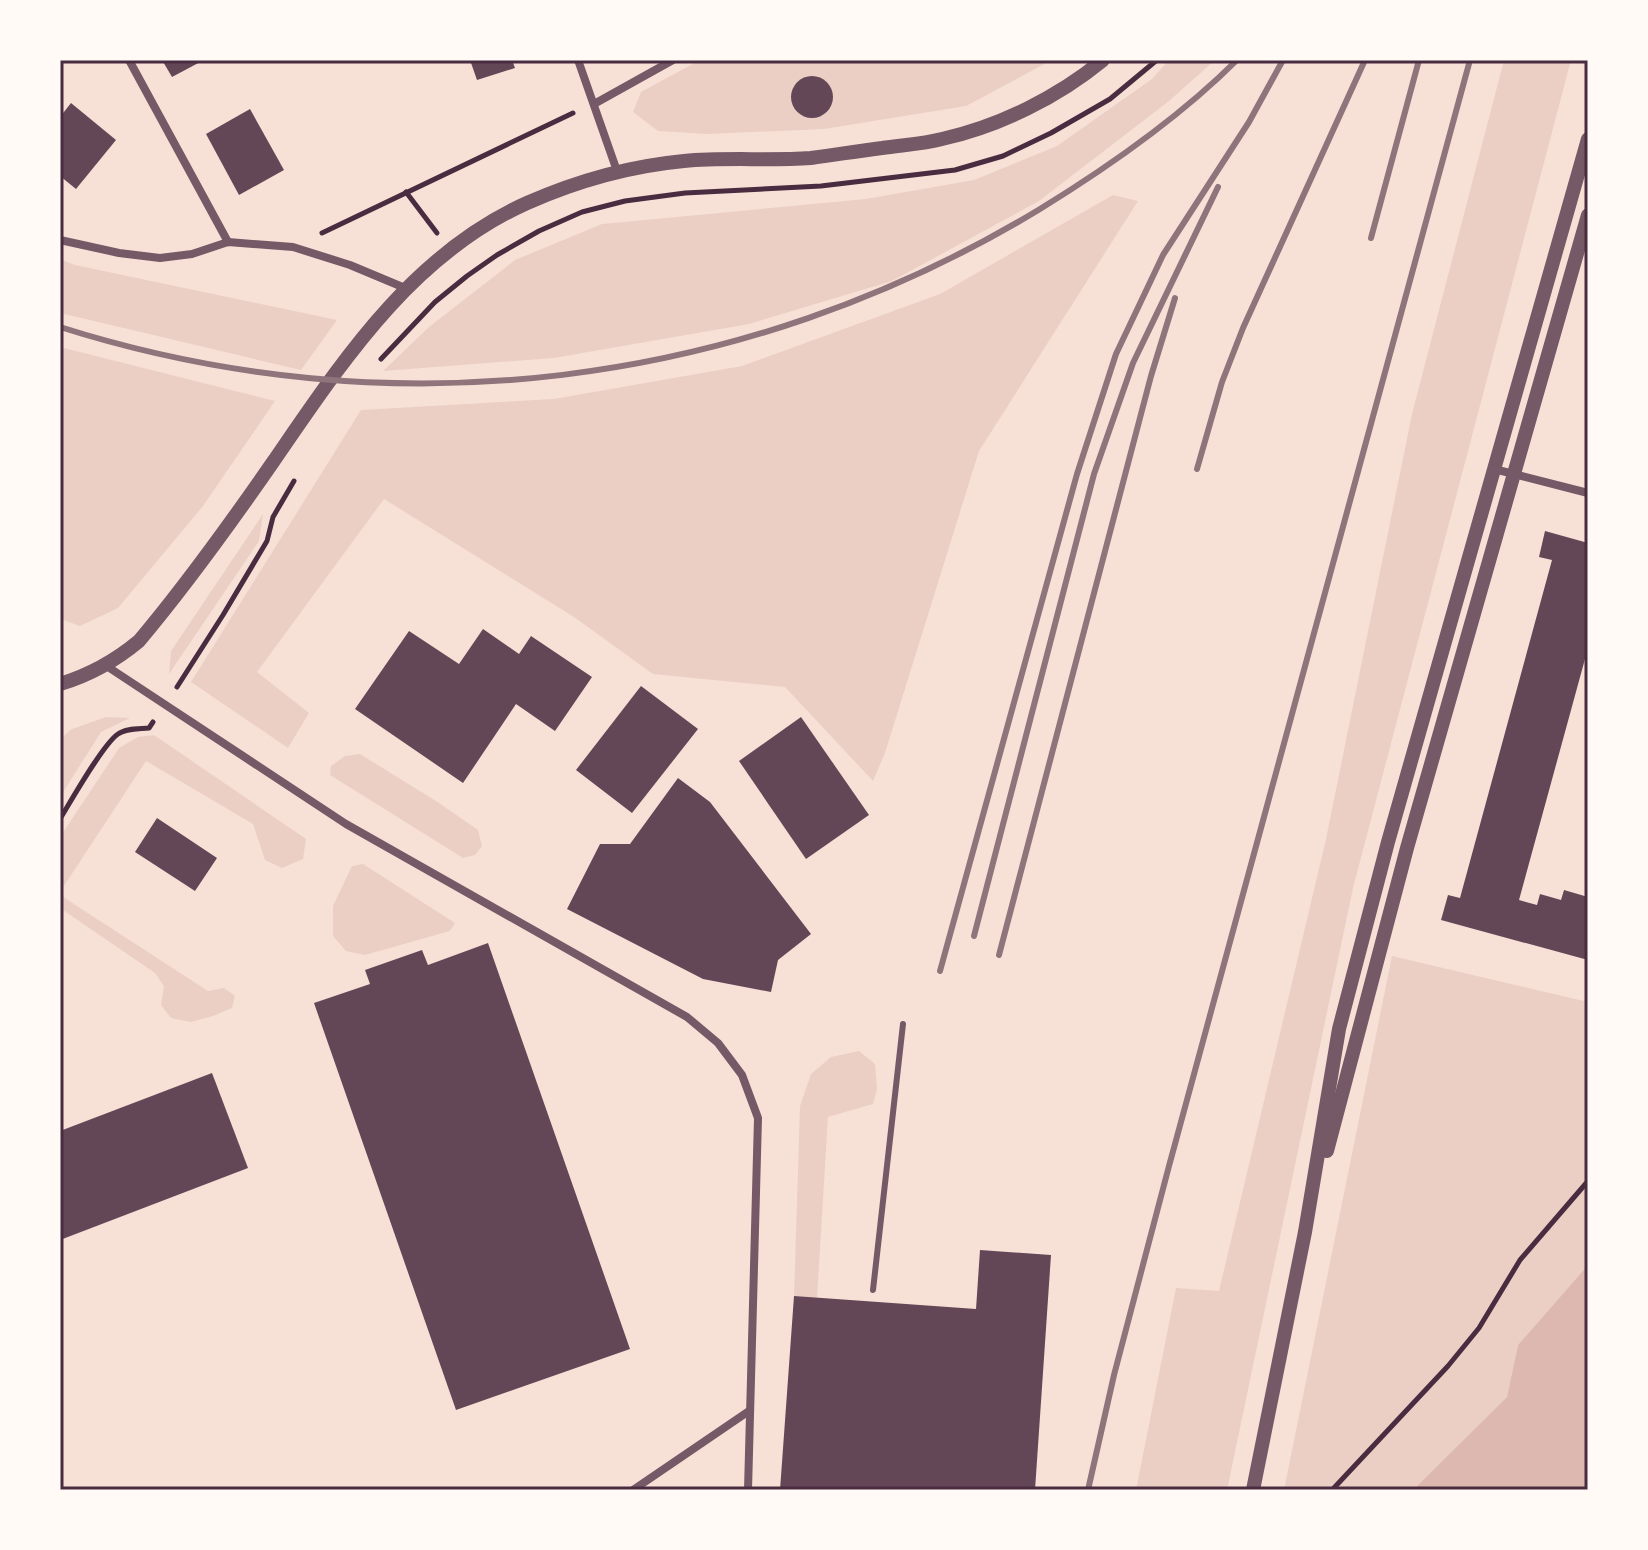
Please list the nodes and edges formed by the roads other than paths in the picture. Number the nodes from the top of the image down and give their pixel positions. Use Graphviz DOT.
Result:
graph roads {
  1 [pos="129,60"];
  2 [pos="578,60"];
  3 [pos="673,60"];
  4 [pos="1103,60"];
  5 [pos="594,104"];
  6 [pos="1588,139"];
  7 [pos="617,171"];
  8 [pos="1588,215"];
  9 [pos="60,240"];
  10 [pos="228,242"];
  11 [pos="405,288"];
  12 [pos="1494,469"];
  13 [pos="1513,475"];
  14 [pos="1588,493"];
  15 [pos="105,665"];
  16 [pos="60,684"];
  17 [pos="903,1024"];
  18 [pos="1305,1232"];
  19 [pos="873,1290"];
  20 [pos="749,1411"];
  21 [pos="633,1490"];
  22 [pos="748,1490"];
  23 [pos="1253,1490"];
  1 -- 10 [label="street"];
  2 -- 5 [label="street"];
  3 -- 5 [label="street"];
  4 -- 7 [label="street"];
  5 -- 7 [label="street"];
  6 -- 12 [label="street"];
  7 -- 11 [label="street"];
  8 -- 13 [label="street"];
  9 -- 10 [label="street"];
  10 -- 11 [label="street"];
  11 -- 15 [label="street"];
  12 -- 13 [label="street"];
  12 -- 18 [label="street"];
  13 -- 14 [label="street"];
  13 -- 18 [label="street"];
  15 -- 16 [label="street"];
  15 -- 20 [label="street"];
  17 -- 19 [label="lane"];
  18 -- 23 [label="street"];
  20 -- 21 [label="street"];
  20 -- 22 [label="street"];
}
